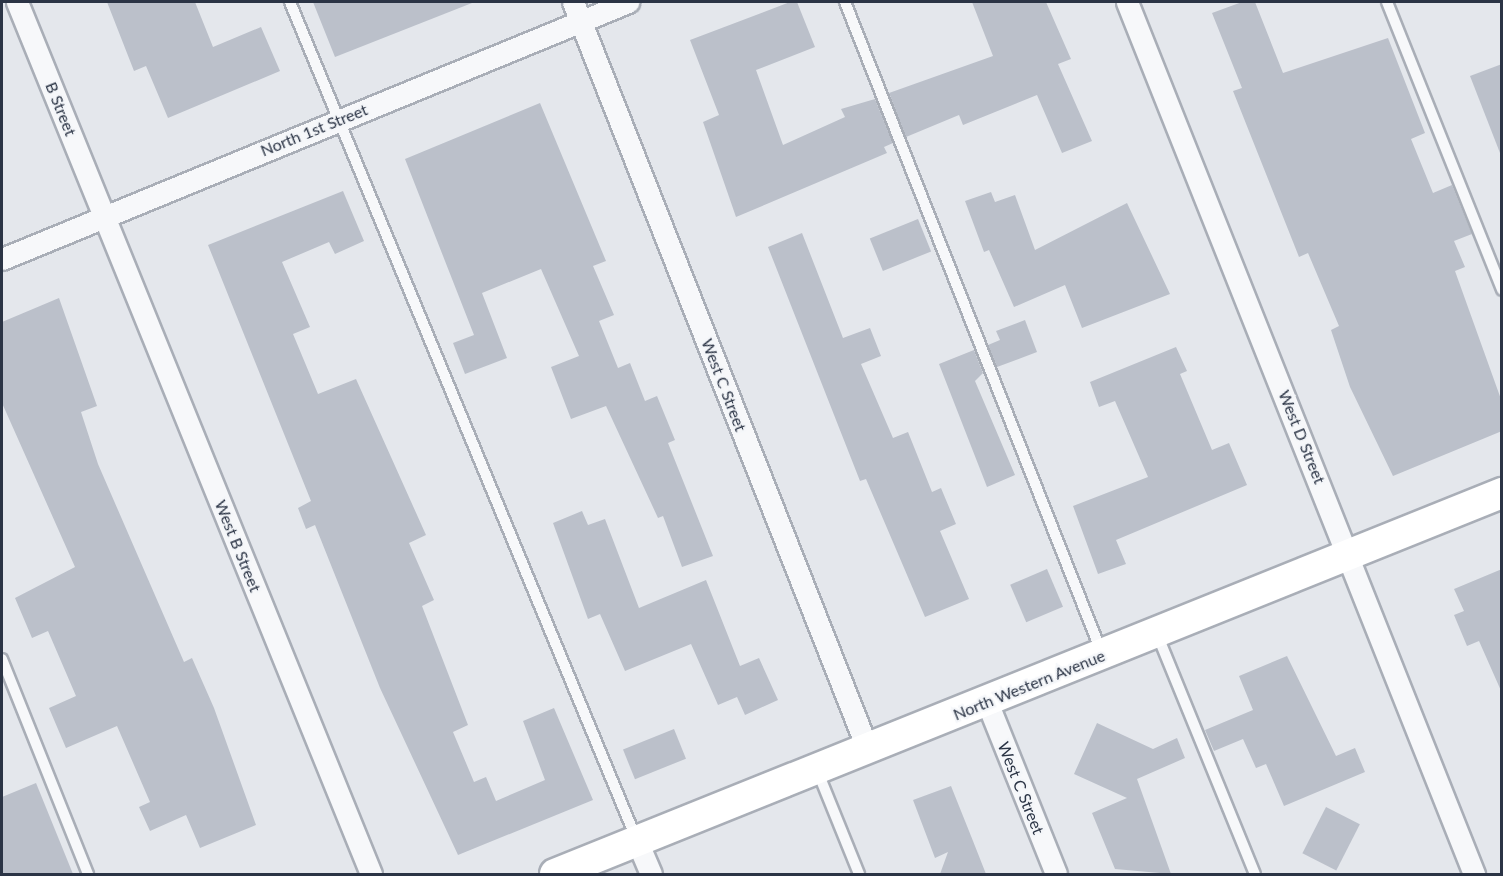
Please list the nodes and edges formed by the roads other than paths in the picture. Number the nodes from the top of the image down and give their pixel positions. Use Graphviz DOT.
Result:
graph roads {
  1 [pos="17,2"];
  2 [pos="290,2"];
  3 [pos="628,2"];
  4 [pos="844,2"];
  5 [pos="1126,2"];
  6 [pos="1387,2"];
  7 [pos="577,11"];
  8 [pos="338,120"];
  9 [pos="104,217"];
  10 [pos="2,259"];
  11 [pos="1502,290"];
  12 [pos="1502,493"];
  13 [pos="1350,556"];
  14 [pos="1157,634"];
  15 [pos="1103,655"];
  16 [pos="2,659"];
  17 [pos="987,702"];
  18 [pos="868,750"];
  19 [pos="817,770"];
  20 [pos="637,841"];
  21 [pos="88,874"];
  22 [pos="371,874"];
  23 [pos="555,874"];
  24 [pos="651,874"];
  25 [pos="859,874"];
  26 [pos="1056,874"];
  27 [pos="1255,874"];
  28 [pos="1474,874"];
  1 -- 9 [label="street, B Street"];
  2 -- 8 [label="lane"];
  3 -- 7 [label="street, North 1st Street"];
  4 -- 15 [label="lane"];
  5 -- 13 [label="street, West D Street"];
  6 -- 11 [label="lane"];
  7 -- 8 [label="street, North 1st Street"];
  7 -- 18 [label="street, West C Street"];
  8 -- 9 [label="street, North 1st Street"];
  8 -- 20 [label="lane"];
  9 -- 10 [label="street, North 1st Street"];
  9 -- 22 [label="street, West B Street"];
  12 -- 13 [label="main road, North Western Avenue"];
  13 -- 14 [label="main road, North Western Avenue"];
  13 -- 28 [label="street, West D Street"];
  14 -- 15 [label="main road, North Western Avenue"];
  14 -- 27 [label="lane"];
  15 -- 17 [label="main road, North Western Avenue"];
  16 -- 21 [label="lane"];
  17 -- 18 [label="main road, North Western Avenue"];
  17 -- 26 [label="street, West C Street"];
  18 -- 19 [label="main road, North Western Avenue"];
  19 -- 20 [label="main road, North Western Avenue"];
  19 -- 25 [label="lane"];
  20 -- 23 [label="main road, North Western Avenue"];
  20 -- 24 [label="street"];
}
